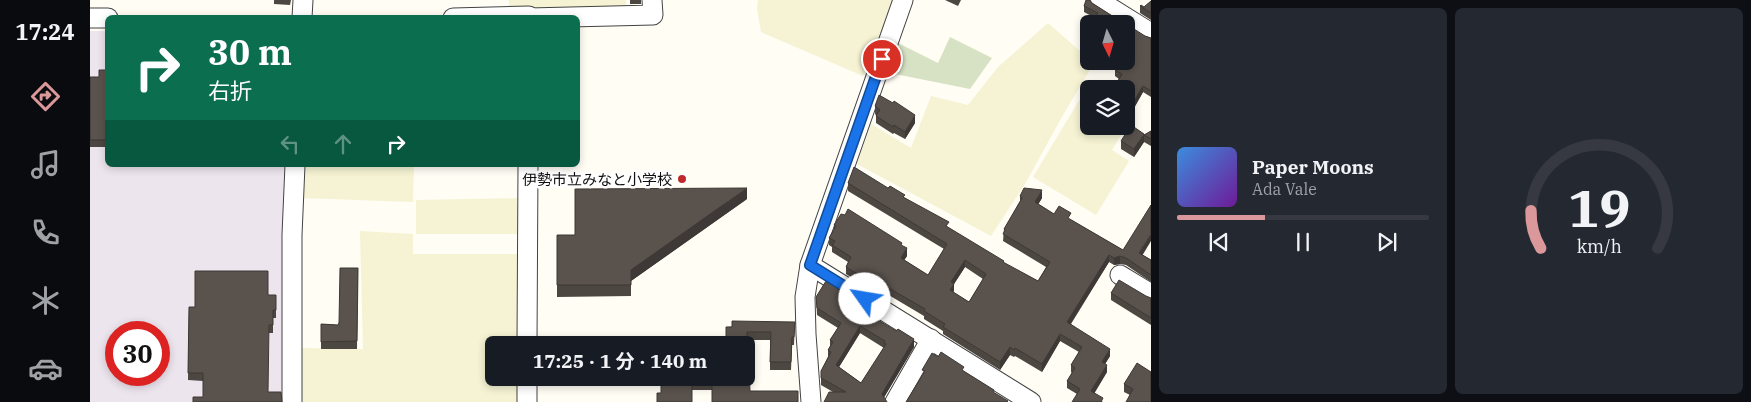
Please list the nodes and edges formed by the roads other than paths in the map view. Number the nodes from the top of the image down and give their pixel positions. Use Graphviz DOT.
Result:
graph roads {
  1 [pos="303,0"];
  2 [pos="652,0"];
  3 [pos="902,0"];
  4 [pos="1098,0"];
  5 [pos="302,15"];
  6 [pos="580,16"];
  7 [pos="90,18"];
  8 [pos="105,18"];
  9 [pos="1151,32"];
  10 [pos="295,167"];
  11 [pos="528,167"];
  12 [pos="810,265"];
  13 [pos="1120,275"];
  14 [pos="1151,294"];
  15 [pos="528,336"];
  16 [pos="930,339"];
  17 [pos="527,386"];
  18 [pos="292,402"];
  19 [pos="527,402"];
  20 [pos="811,402"];
  21 [pos="895,402"];
  22 [pos="1031,402"];
  1 -- 5 [label="street"];
  2 -- 6 [label="street"];
  3 -- 12 [label="street"];
  4 -- 9 [label="street"];
  7 -- 8 [label="street"];
  10 -- 18 [label="street"];
  11 -- 15 [label="street"];
  12 -- 16 [label="street"];
  12 -- 20 [label="street"];
  13 -- 14 [label="street"];
  16 -- 21 [label="street"];
  16 -- 22 [label="street"];
  17 -- 19 [label="street"];
}
